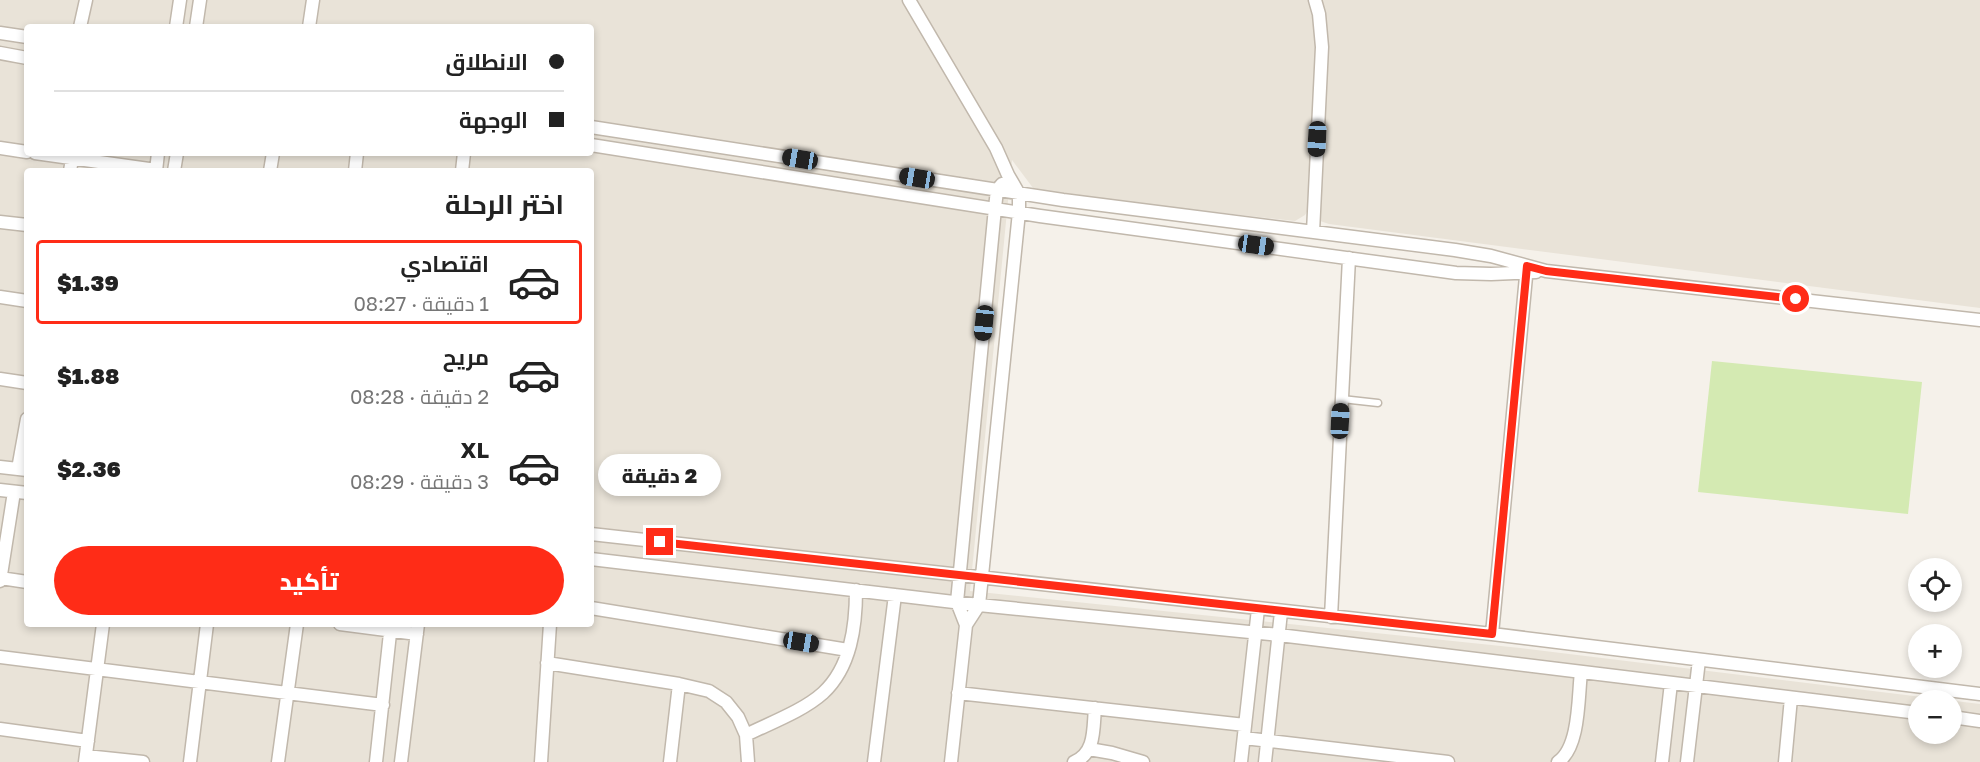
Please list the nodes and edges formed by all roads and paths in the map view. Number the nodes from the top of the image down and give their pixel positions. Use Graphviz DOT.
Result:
graph roads {
  1 [pos="86,0"];
  2 [pos="180,0"];
  3 [pos="200,0"];
  4 [pos="313,0"];
  5 [pos="909,0"];
  6 [pos="1315,0"];
  7 [pos="81,24"];
  8 [pos="176,24"];
  9 [pos="196,24"];
  10 [pos="309,24"];
  11 [pos="0,33"];
  12 [pos="24,37"];
  13 [pos="0,53"];
  14 [pos="24,57"];
  15 [pos="594,127"];
  16 [pos="594,145"];
  17 [pos="0,148"];
  18 [pos="24,152"];
  19 [pos="73,156"];
  20 [pos="144,168"];
  21 [pos="1008,175"];
  22 [pos="997,190"];
  23 [pos="1019,194"];
  24 [pos="995,208"];
  25 [pos="1019,212"];
  26 [pos="0,222"];
  27 [pos="24,225"];
  28 [pos="1313,232"];
  29 [pos="1349,258"];
  30 [pos="1526,269"];
  31 [pos="0,297"];
  32 [pos="24,301"];
  33 [pos="1980,320"];
  34 [pos="0,379"];
  35 [pos="24,382"];
  36 [pos="1341,399"];
  37 [pos="1378,403"];
  38 [pos="0,467"];
  39 [pos="23,470"];
  40 [pos="0,490"];
  41 [pos="14,492"];
  42 [pos="24,493"];
  43 [pos="594,534"];
  44 [pos="594,559"];
  45 [pos="960,576"];
  46 [pos="982,578"];
  47 [pos="0,580"];
  48 [pos="24,582"];
  49 [pos="856,590"];
  50 [pos="895,595"];
  51 [pos="957,602"];
  52 [pos="979,605"];
  53 [pos="594,608"];
  54 [pos="1258,609"];
  55 [pos="1281,612"];
  56 [pos="1331,617"];
  57 [pos="966,625"];
  58 [pos="103,627"];
  59 [pos="207,627"];
  60 [pos="297,627"];
  61 [pos="391,627"];
  62 [pos="550,627"];
  63 [pos="417,629"];
  64 [pos="1255,633"];
  65 [pos="1492,634"];
  66 [pos="1279,635"];
  67 [pos="848,650"];
  68 [pos="0,657"];
  69 [pos="1699,660"];
  70 [pos="547,663"];
  71 [pos="97,669"];
  72 [pos="1581,672"];
  73 [pos="200,682"];
  74 [pos="1671,683"];
  75 [pos="679,684"];
  76 [pos="1696,686"];
  77 [pos="287,693"];
  78 [pos="958,693"];
  79 [pos="1980,694"];
  80 [pos="1791,698"];
  81 [pos="382,705"];
  82 [pos="1095,708"];
  83 [pos="1908,712"];
  84 [pos="1962,718"];
  85 [pos="1980,721"];
  86 [pos="1245,725"];
  87 [pos="0,729"];
  88 [pos="746,735"];
  89 [pos="1244,738"];
  90 [pos="88,741"];
  91 [pos="1268,741"];
  92 [pos="1089,749"];
  93 [pos="1376,758"];
  94 [pos="86,759"];
  95 [pos="142,762"];
  96 [pos="190,762"];
  97 [pos="278,762"];
  98 [pos="376,762"];
  99 [pos="401,762"];
  100 [pos="541,762"];
  101 [pos="670,762"];
  102 [pos="748,762"];
  103 [pos="874,762"];
  104 [pos="951,762"];
  105 [pos="1074,762"];
  106 [pos="1143,762"];
  107 [pos="1241,762"];
  108 [pos="1265,762"];
  109 [pos="1448,762"];
  110 [pos="1558,762"];
  111 [pos="1662,762"];
  112 [pos="1687,762"];
  113 [pos="1785,762"];
  1 -- 7 [label="street"];
  2 -- 8 [label="street"];
  3 -- 9 [label="street"];
  4 -- 10 [label="street"];
  5 -- 21 [label="street"];
  6 -- 28 [label="street"];
  11 -- 12 [label="street"];
  13 -- 14 [label="street"];
  15 -- 22 [label="street"];
  16 -- 24 [label="street"];
  17 -- 18 [label="street"];
  19 -- 20 [label="street"];
  21 -- 22 [label="street"];
  21 -- 23 [label="street"];
  22 -- 23 [label="street"];
  22 -- 24 [label="street"];
  23 -- 25 [label="street"];
  23 -- 28 [label="street"];
  24 -- 25 [label="street"];
  24 -- 45 [label="street"];
  25 -- 29 [label="street"];
  25 -- 46 [label="street"];
  26 -- 27 [label="street"];
  28 -- 30 [label="street"];
  29 -- 30 [label="street"];
  29 -- 36 [label="street"];
  30 -- 33 [label="street"];
  30 -- 65 [label="street"];
  31 -- 32 [label="street"];
  34 -- 35 [label="street"];
  36 -- 37 [label="lane"];
  36 -- 56 [label="street"];
  38 -- 39 [label="street"];
  40 -- 41 [label="street"];
  41 -- 42 [label="street"];
  41 -- 47 [label="street"];
  43 -- 45 [label="street"];
  44 -- 49 [label="street"];
  45 -- 46 [label="street"];
  45 -- 51 [label="street"];
  46 -- 52 [label="street"];
  46 -- 54 [label="street"];
  47 -- 48 [label="street"];
  49 -- 50 [label="street"];
  49 -- 67 [label="street"];
  50 -- 51 [label="street"];
  50 -- 103 [label="street"];
  51 -- 52 [label="street"];
  51 -- 57 [label="street"];
  52 -- 57 [label="street"];
  52 -- 64 [label="street"];
  53 -- 67 [label="street"];
  54 -- 55 [label="street"];
  54 -- 64 [label="street"];
  55 -- 56 [label="street"];
  55 -- 66 [label="street"];
  56 -- 65 [label="street"];
  57 -- 78 [label="street"];
  58 -- 71 [label="street"];
  59 -- 73 [label="street"];
  60 -- 77 [label="street"];
  61 -- 63 [label="street"];
  61 -- 81 [label="street"];
  62 -- 70 [label="street"];
  63 -- 99 [label="street"];
  64 -- 66 [label="street"];
  64 -- 86 [label="street"];
  65 -- 69 [label="street"];
  66 -- 72 [label="street"];
  66 -- 91 [label="street"];
  67 -- 88 [label="street"];
  68 -- 71 [label="street"];
  69 -- 76 [label="street"];
  69 -- 79 [label="street"];
  70 -- 75 [label="street"];
  70 -- 100 [label="street"];
  71 -- 73 [label="street"];
  71 -- 90 [label="street"];
  72 -- 74 [label="street"];
  72 -- 110 [label="street"];
  73 -- 77 [label="street"];
  73 -- 96 [label="street"];
  74 -- 76 [label="street"];
  74 -- 111 [label="street"];
  75 -- 88 [label="street"];
  75 -- 101 [label="street"];
  76 -- 80 [label="street"];
  76 -- 112 [label="street"];
  77 -- 81 [label="street"];
  77 -- 97 [label="street"];
  78 -- 82 [label="street"];
  78 -- 104 [label="street"];
  80 -- 83 [label="street"];
  80 -- 113 [label="street"];
  81 -- 98 [label="street"];
  82 -- 86 [label="street"];
  82 -- 92 [label="street"];
  84 -- 85 [label="street"];
  86 -- 89 [label="street"];
  87 -- 90 [label="street"];
  88 -- 102 [label="street"];
  89 -- 91 [label="street"];
  89 -- 107 [label="street"];
  90 -- 94 [label="street"];
  91 -- 93 [label="street"];
  91 -- 108 [label="street"];
  92 -- 105 [label="street"];
  92 -- 106 [label="street"];
  93 -- 109 [label="street"];
  94 -- 95 [label="street"];
}
